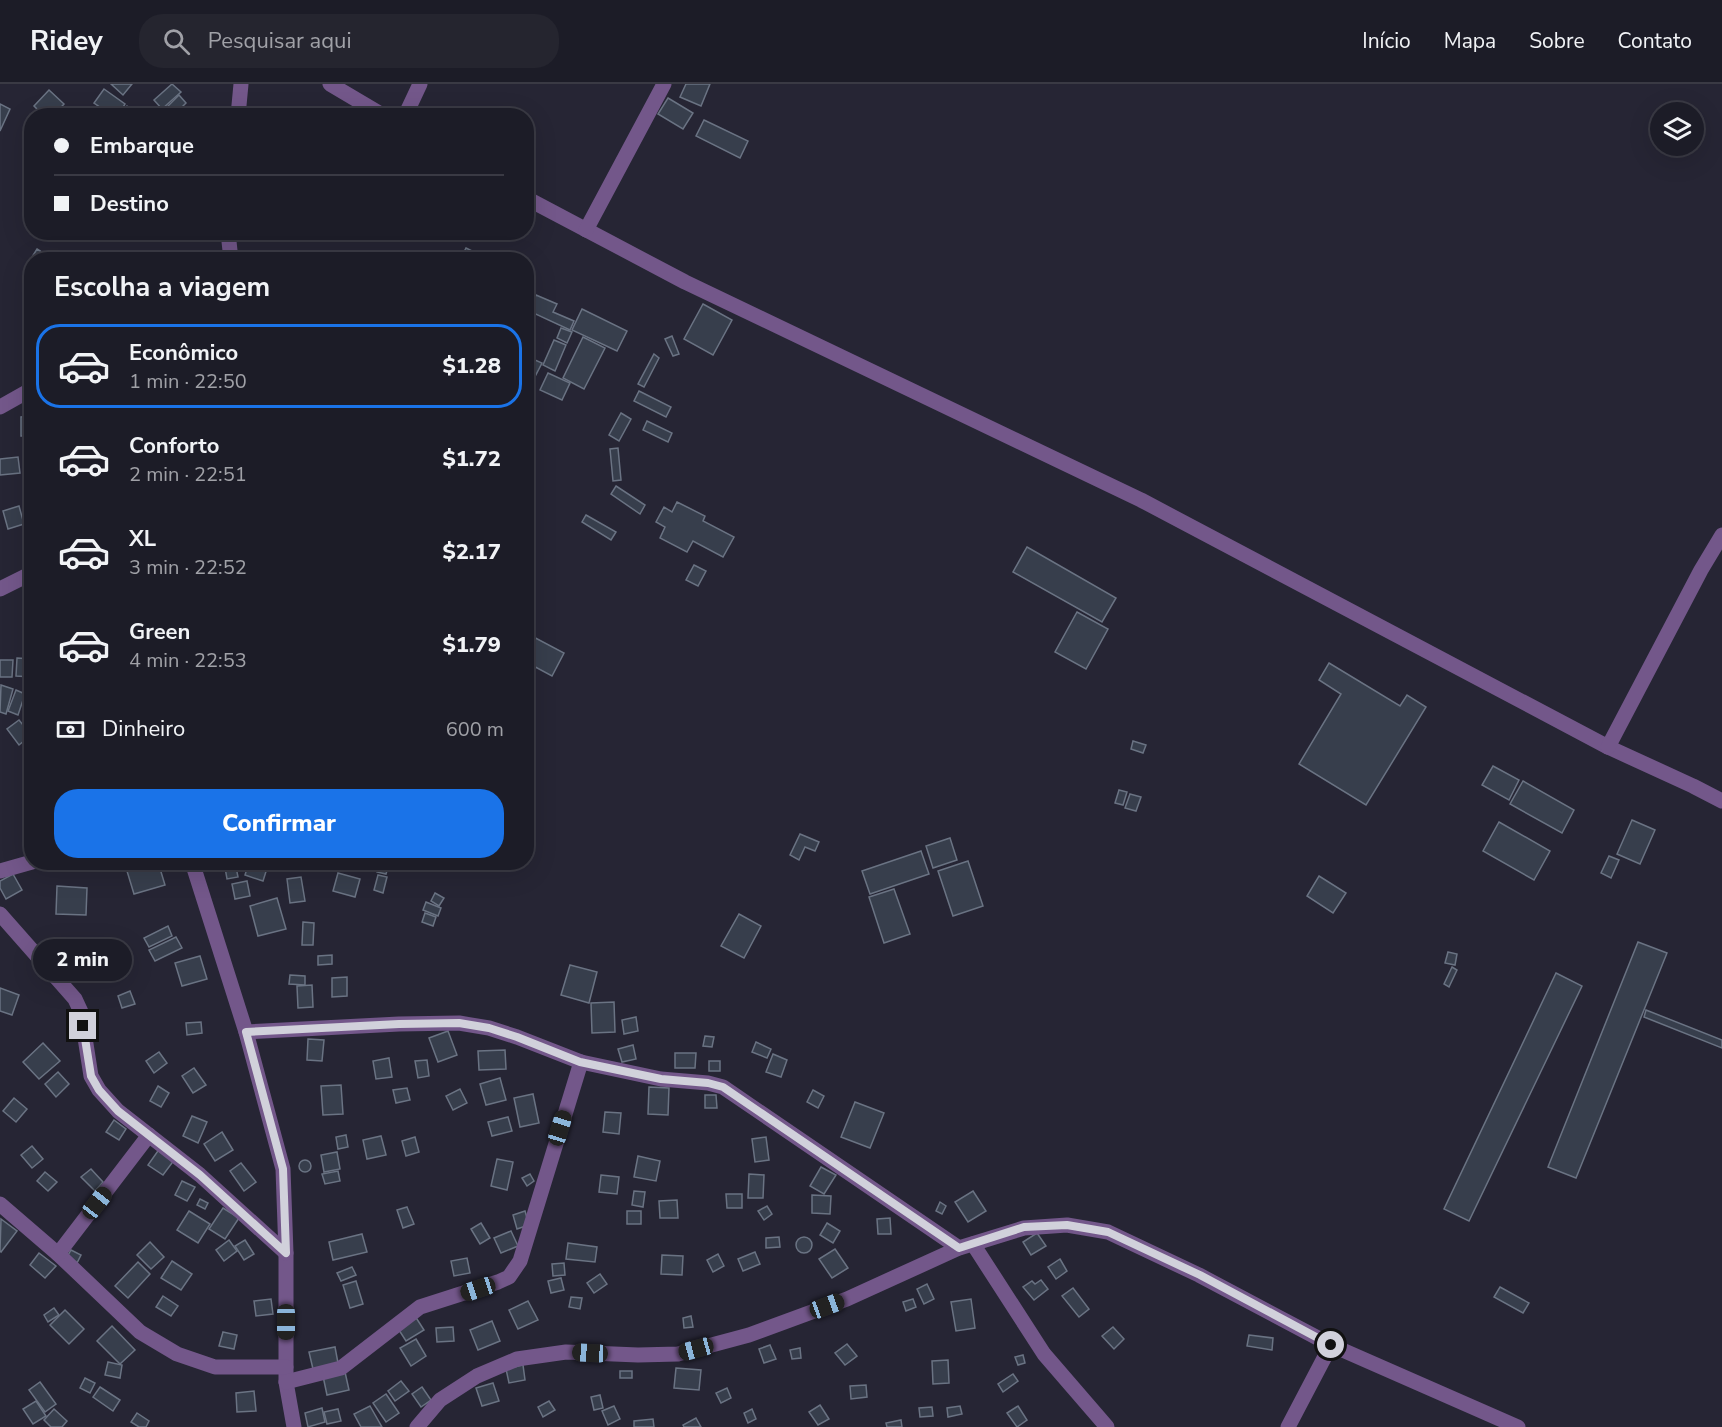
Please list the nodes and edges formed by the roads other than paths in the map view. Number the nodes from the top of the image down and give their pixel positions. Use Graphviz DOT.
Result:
graph roads {
  1 [pos="241,84"];
  2 [pos="330,84"];
  3 [pos="420,84"];
  4 [pos="664,84"];
  5 [pos="239,108"];
  6 [pos="370,108"];
  7 [pos="409,108"];
  8 [pos="534,202"];
  9 [pos="586,230"];
  10 [pos="24,394"];
  11 [pos="0,407"];
  12 [pos="1722,535"];
  13 [pos="24,577"];
  14 [pos="0,589"];
  15 [pos="1608,747"];
  16 [pos="1722,801"];
  17 [pos="24,864"];
  18 [pos="195,870"];
  19 [pos="0,871"];
  20 [pos="0,914"];
  21 [pos="246,1032"];
  22 [pos="580,1062"];
  23 [pos="149,1135"];
  24 [pos="0,1204"];
  25 [pos="966,1246"];
  26 [pos="286,1253"];
  27 [pos="58,1254"];
  28 [pos="1331,1345"];
  29 [pos="286,1375"];
  30 [pos="294,1427"];
  31 [pos="417,1427"];
  32 [pos="1107,1427"];
  33 [pos="1288,1427"];
  34 [pos="1518,1427"];
  1 -- 5 [label="street"];
  2 -- 6 [label="street"];
  3 -- 7 [label="street"];
  4 -- 9 [label="street"];
  8 -- 9 [label="street"];
  9 -- 15 [label="street"];
  10 -- 11 [label="street"];
  12 -- 15 [label="street"];
  13 -- 14 [label="street"];
  15 -- 16 [label="street"];
  17 -- 19 [label="street"];
  18 -- 21 [label="street"];
  20 -- 23 [label="street"];
  21 -- 22 [label="street"];
  21 -- 26 [label="street"];
  22 -- 25 [label="street"];
  22 -- 29 [label="street"];
  23 -- 26 [label="street"];
  23 -- 27 [label="street"];
  24 -- 27 [label="street"];
  25 -- 28 [label="street"];
  25 -- 31 [label="street"];
  25 -- 32 [label="street"];
  26 -- 29 [label="street"];
  27 -- 29 [label="street"];
  28 -- 33 [label="street"];
  28 -- 34 [label="street"];
  29 -- 30 [label="street"];
}
